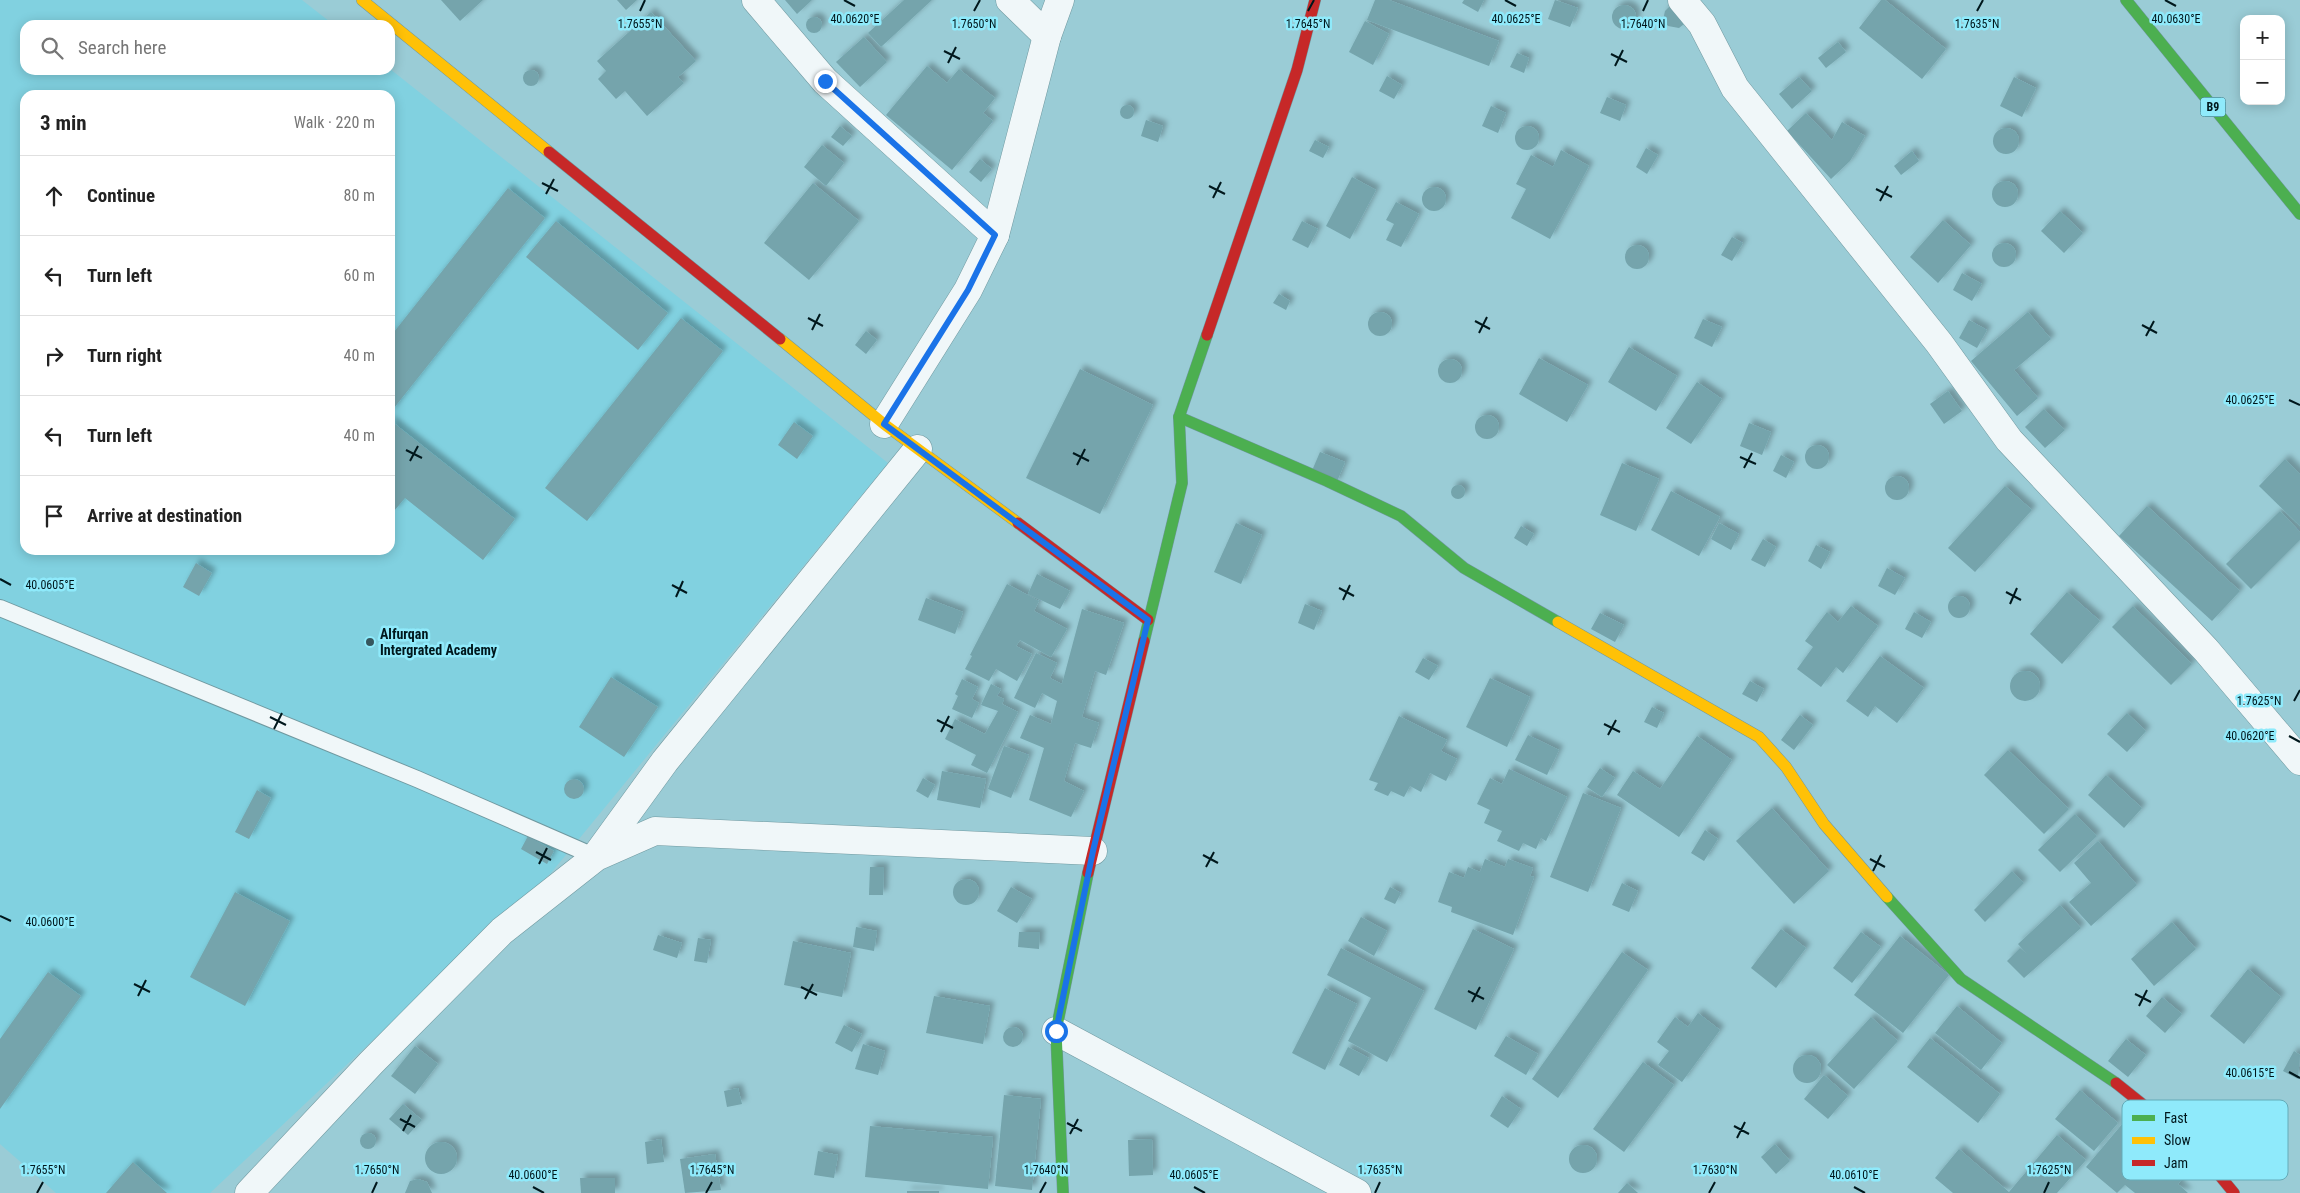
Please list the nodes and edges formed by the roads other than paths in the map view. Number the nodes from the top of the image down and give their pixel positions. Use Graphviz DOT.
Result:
graph roads {
  1 [pos="362,0"];
  2 [pos="756,0"];
  3 [pos="1010,0"];
  4 [pos="1060,0"];
  5 [pos="1315,0"];
  6 [pos="1682,0"];
  7 [pos="2126,0"];
  8 [pos="387,20"];
  9 [pos="395,27"];
  10 [pos="1047,36"];
  11 [pos="2300,214"];
  12 [pos="995,235"];
  13 [pos="1179,417"];
  14 [pos="884,424"];
  15 [pos="918,449"];
  16 [pos="0,608"];
  17 [pos="1148,620"];
  18 [pos="2300,761"];
  19 [pos="1093,851"];
  20 [pos="596,857"];
  21 [pos="1056,1031"];
  22 [pos="2139,1100"];
  23 [pos="2223,1180"];
  24 [pos="249,1193"];
  25 [pos="1063,1193"];
  26 [pos="1357,1193"];
  27 [pos="2234,1193"];
  1 -- 8 [label="main road"];
  2 -- 12 [label="street"];
  3 -- 10 [label="street"];
  4 -- 10 [label="street"];
  5 -- 13 [label="main road"];
  6 -- 18 [label="street"];
  7 -- 11 [label="main road, B9"];
  9 -- 14 [label="main road"];
  10 -- 12 [label="street"];
  12 -- 14 [label="street"];
  13 -- 17 [label="main road"];
  13 -- 22 [label="main road"];
  14 -- 15 [label="main road"];
  15 -- 17 [label="main road"];
  15 -- 20 [label="street"];
  16 -- 20 [label="lane"];
  17 -- 19 [label="main road"];
  19 -- 20 [label="street"];
  19 -- 21 [label="main road"];
  20 -- 24 [label="street"];
  21 -- 25 [label="main road"];
  21 -- 26 [label="street"];
  23 -- 27 [label="main road"];
}
